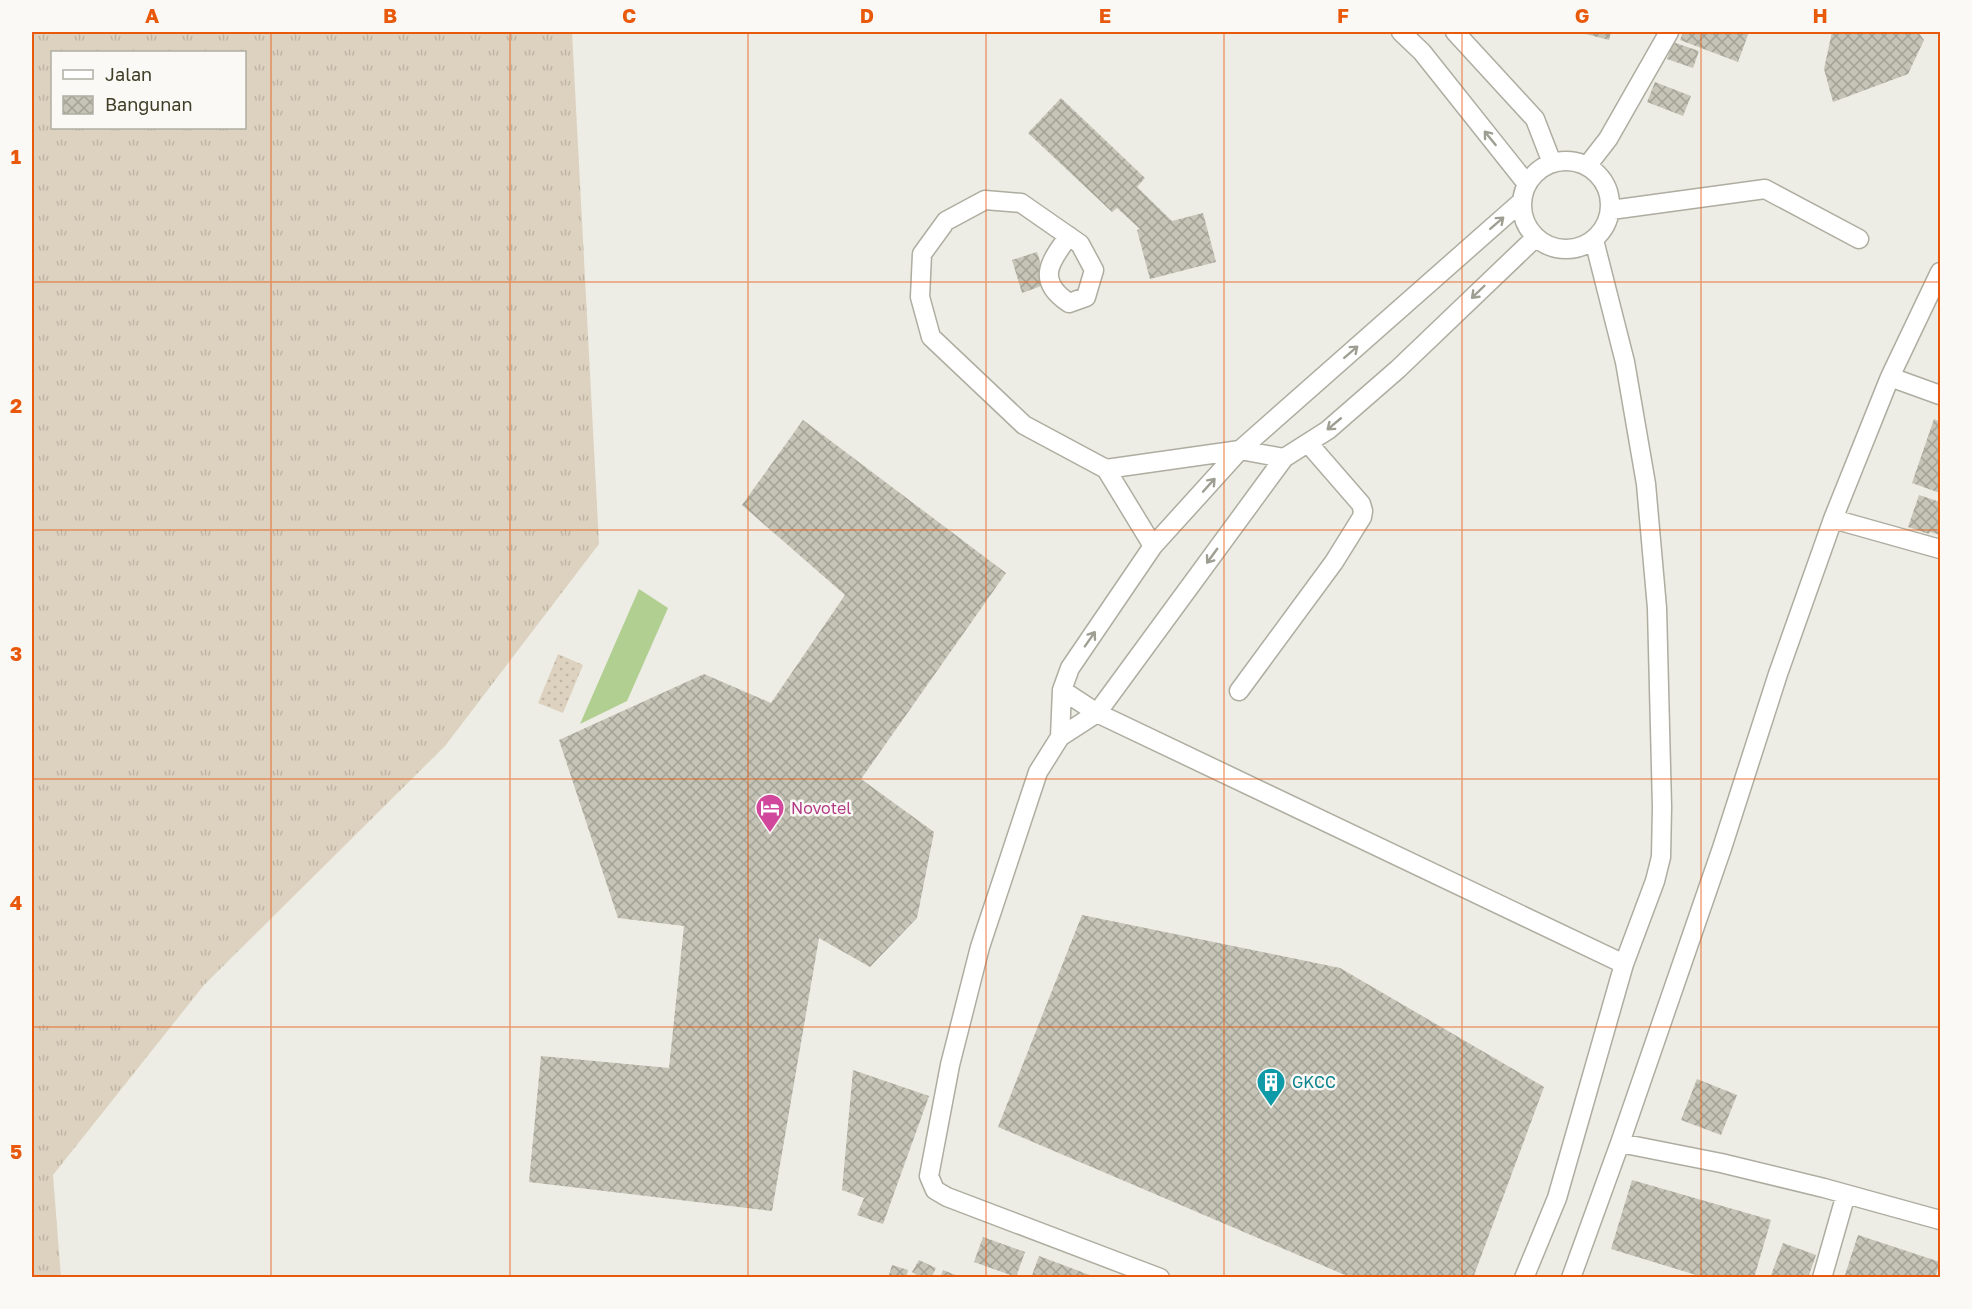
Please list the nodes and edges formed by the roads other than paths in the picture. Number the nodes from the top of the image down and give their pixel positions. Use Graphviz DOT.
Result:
graph roads {
  1 [pos="1401,32"];
  2 [pos="1455,32"];
  3 [pos="1669,32"];
  4 [pos="1552,163"];
  5 [pos="1587,166"];
  6 [pos="1527,184"];
  7 [pos="1521,202"];
  8 [pos="1611,210"];
  9 [pos="1069,236"];
  10 [pos="1536,238"];
  11 [pos="1860,239"];
  12 [pos="1594,240"];
  13 [pos="1941,272"];
  14 [pos="1890,377"];
  15 [pos="1941,395"];
  16 [pos="1308,443"];
  17 [pos="1240,450"];
  18 [pos="1284,458"];
  19 [pos="1106,469"];
  20 [pos="1833,519"];
  21 [pos="1153,546"];
  22 [pos="1941,549"];
  23 [pos="1062,690"];
  24 [pos="1239,691"];
  25 [pos="1097,713"];
  26 [pos="1060,737"];
  27 [pos="1624,964"];
  28 [pos="1620,1143"];
  29 [pos="1846,1194"];
  30 [pos="1941,1220"];
  31 [pos="1160,1278"];
  32 [pos="1524,1278"];
  33 [pos="1571,1278"];
  34 [pos="1822,1278"];
  6 -- 1 [label="street, one-way"];
  2 -- 4 [label="street"];
  3 -- 5 [label="street"];
  4 -- 5 [label="street"];
  4 -- 6 [label="street"];
  5 -- 8 [label="street"];
  6 -- 7 [label="street"];
  7 -- 10 [label="street"];
  17 -- 7 [label="street, one-way"];
  8 -- 11 [label="street"];
  8 -- 12 [label="street"];
  9 -- 19 [label="street"];
  10 -- 12 [label="street"];
  10 -- 16 [label="street, one-way"];
  12 -- 27 [label="street"];
  13 -- 14 [label="street"];
  14 -- 15 [label="street"];
  14 -- 20 [label="street"];
  16 -- 18 [label="street"];
  16 -- 24 [label="street"];
  17 -- 18 [label="street"];
  17 -- 19 [label="street"];
  21 -- 17 [label="street, one-way"];
  18 -- 25 [label="street, one-way"];
  19 -- 21 [label="street"];
  20 -- 22 [label="street"];
  20 -- 28 [label="street"];
  23 -- 21 [label="street, one-way"];
  23 -- 25 [label="street"];
  23 -- 26 [label="street"];
  25 -- 26 [label="street"];
  25 -- 27 [label="street"];
  26 -- 31 [label="street"];
  27 -- 32 [label="street"];
  28 -- 29 [label="street"];
  28 -- 33 [label="street"];
  29 -- 30 [label="street"];
  29 -- 34 [label="street"];
}
